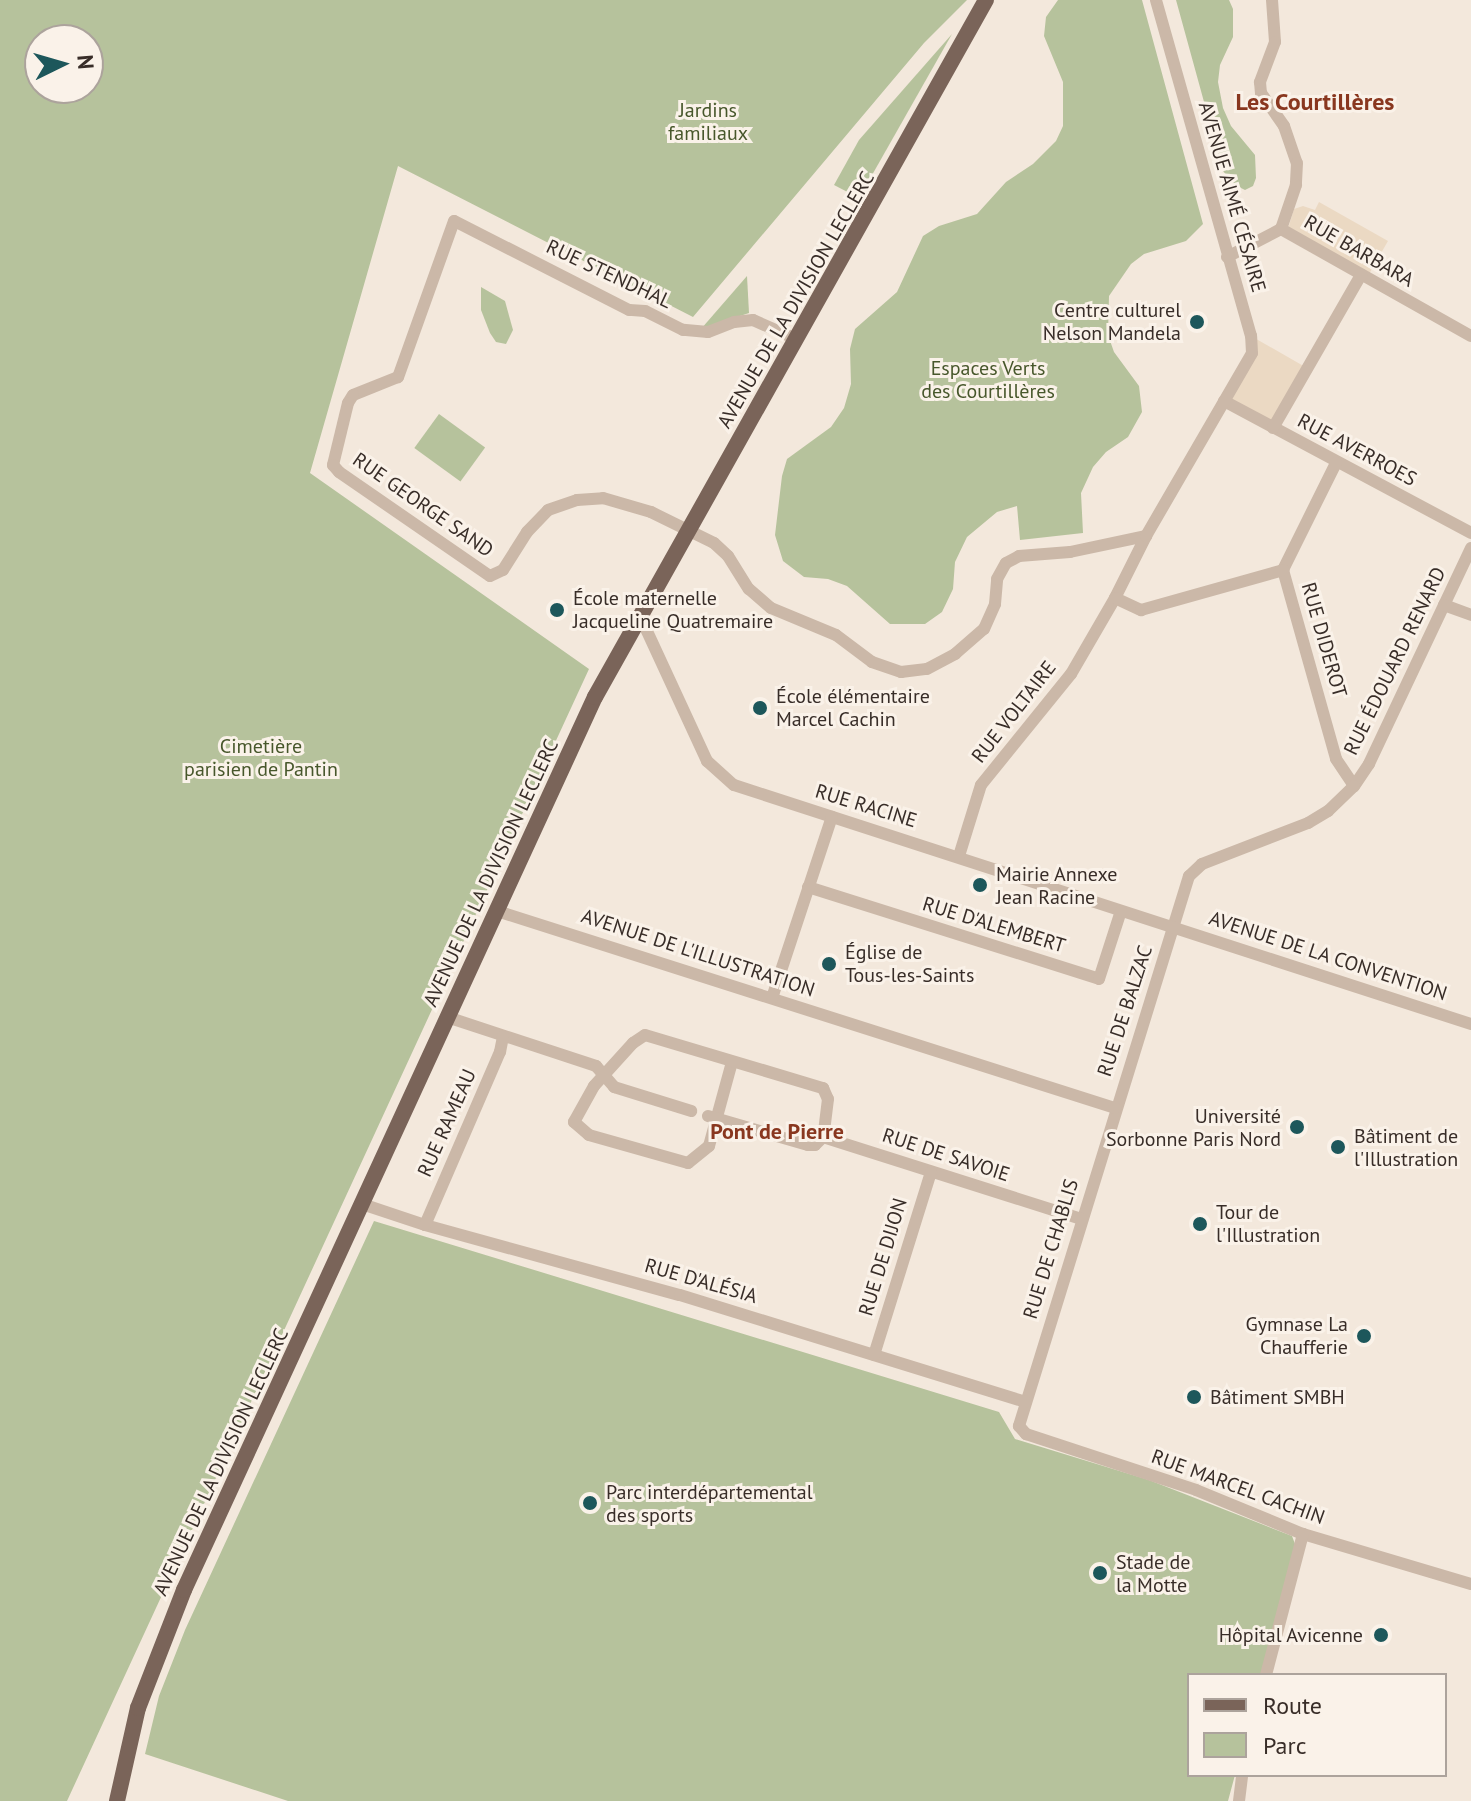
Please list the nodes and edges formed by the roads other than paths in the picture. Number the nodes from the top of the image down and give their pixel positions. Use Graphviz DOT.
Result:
graph roads {
  1 [pos="986,0"];
  2 [pos="1156,0"];
  3 [pos="1272,0"];
  4 [pos="1281,229"];
  5 [pos="1227,257"];
  6 [pos="1361,275"];
  7 [pos="1471,336"];
  8 [pos="796,339"];
  9 [pos="1224,401"];
  10 [pos="1273,428"];
  11 [pos="1336,463"];
  12 [pos="333,465"];
  13 [pos="686,530"];
  14 [pos="1471,533"];
  15 [pos="1146,536"];
  16 [pos="1471,548"];
  17 [pos="1283,570"];
  18 [pos="1115,598"];
  19 [pos="1444,605"];
  20 [pos="1471,615"];
  21 [pos="640,616"];
  22 [pos="1354,786"];
  23 [pos="832,817"];
  24 [pos="959,856"];
  25 [pos="808,887"];
  26 [pos="497,911"];
  27 [pos="1121,911"];
  28 [pos="1173,926"];
  29 [pos="772,998"];
  30 [pos="447,1017"];
  31 [pos="1471,1024"];
  32 [pos="503,1036"];
  33 [pos="732,1062"];
  34 [pos="605,1075"];
  35 [pos="1115,1108"];
  36 [pos="691,1111"];
  37 [pos="713,1118"];
  38 [pos="823,1137"];
  39 [pos="931,1172"];
  40 [pos="362,1204"];
  41 [pos="1081,1219"];
  42 [pos="425,1225"];
  43 [pos="874,1355"];
  44 [pos="1026,1402"];
  45 [pos="1303,1534"];
  46 [pos="1471,1584"];
  47 [pos="1267,1673"];
  48 [pos="1242,1777"];
  49 [pos="117,1801"];
  50 [pos="1239,1801"];
  1 -- 8 [label="main road, AVENUE DE LA DIVISION LECLERC"];
  2 -- 5 [label="street, AVENUE AIMÉ CÉSAIRE"];
  3 -- 4 [label="street"];
  4 -- 5 [label="street, RUE BARBARA"];
  4 -- 6 [label="street, RUE BARBARA"];
  5 -- 9 [label="street, AVENUE AIMÉ CÉSAIRE"];
  6 -- 7 [label="street, RUE BARBARA"];
  6 -- 10 [label="street"];
  8 -- 12 [label="street, RUE STENDHAL"];
  8 -- 13 [label="main road, AVENUE DE LA DIVISION LECLERC"];
  9 -- 10 [label="street, RUE AVERROES"];
  9 -- 15 [label="street, RUE VOLTAIRE"];
  10 -- 11 [label="street, RUE AVERROES"];
  11 -- 14 [label="street, RUE AVERROES"];
  11 -- 17 [label="street, RUE DIDEROT"];
  12 -- 13 [label="street, RUE GEORGE SAND"];
  13 -- 15 [label="street"];
  13 -- 21 [label="main road, AVENUE DE LA DIVISION LECLERC"];
  15 -- 18 [label="street, RUE VOLTAIRE"];
  16 -- 19 [label="street, RUE ÉDOUARD RENARD"];
  17 -- 18 [label="street"];
  17 -- 22 [label="street, RUE DIDEROT"];
  18 -- 24 [label="street, RUE VOLTAIRE"];
  19 -- 20 [label="street"];
  19 -- 22 [label="street, RUE ÉDOUARD RENARD"];
  21 -- 23 [label="street, RUE RACINE"];
  21 -- 26 [label="main road, AVENUE DE LA DIVISION LECLERC"];
  22 -- 28 [label="street, RUE ÉDOUARD RENARD"];
  23 -- 24 [label="street, RUE RACINE"];
  23 -- 25 [label="street"];
  24 -- 27 [label="street, RUE RACINE"];
  25 -- 27 [label="street, RUE D'ALEMBERT"];
  25 -- 29 [label="street"];
  26 -- 29 [label="street, AVENUE DE L'ILLUSTRATION"];
  26 -- 30 [label="main road, AVENUE DE LA DIVISION LECLERC"];
  27 -- 28 [label="street, RUE RACINE"];
  28 -- 31 [label="street, AVENUE DE LA CONVENTION"];
  28 -- 35 [label="street, RUE DE BALZAC"];
  29 -- 35 [label="street, AVENUE DE L'ILLUSTRATION"];
  30 -- 32 [label="street"];
  30 -- 40 [label="main road, AVENUE DE LA DIVISION LECLERC"];
  32 -- 34 [label="street"];
  32 -- 42 [label="street, RUE RAMEAU"];
  33 -- 34 [label="street"];
  33 -- 37 [label="street"];
  33 -- 38 [label="street"];
  34 -- 36 [label="street"];
  34 -- 37 [label="street"];
  35 -- 41 [label="street, RUE DE CHABLIS"];
  37 -- 38 [label="street, RUE DE SAVOIE"];
  38 -- 39 [label="street, RUE DE SAVOIE"];
  39 -- 41 [label="street, RUE DE SAVOIE"];
  39 -- 43 [label="street, RUE DE DIJON"];
  40 -- 42 [label="street, RUE D'ALÉSIA"];
  40 -- 49 [label="main road, AVENUE DE LA DIVISION LECLERC"];
  41 -- 44 [label="street, RUE DE CHABLIS"];
  42 -- 43 [label="street, RUE D'ALÉSIA"];
  43 -- 44 [label="street, RUE D'ALÉSIA"];
  44 -- 45 [label="street, RUE MARCEL CACHIN"];
  45 -- 46 [label="street, RUE MARCEL CACHIN"];
  45 -- 47 [label="street"];
  48 -- 50 [label="street"];
}
